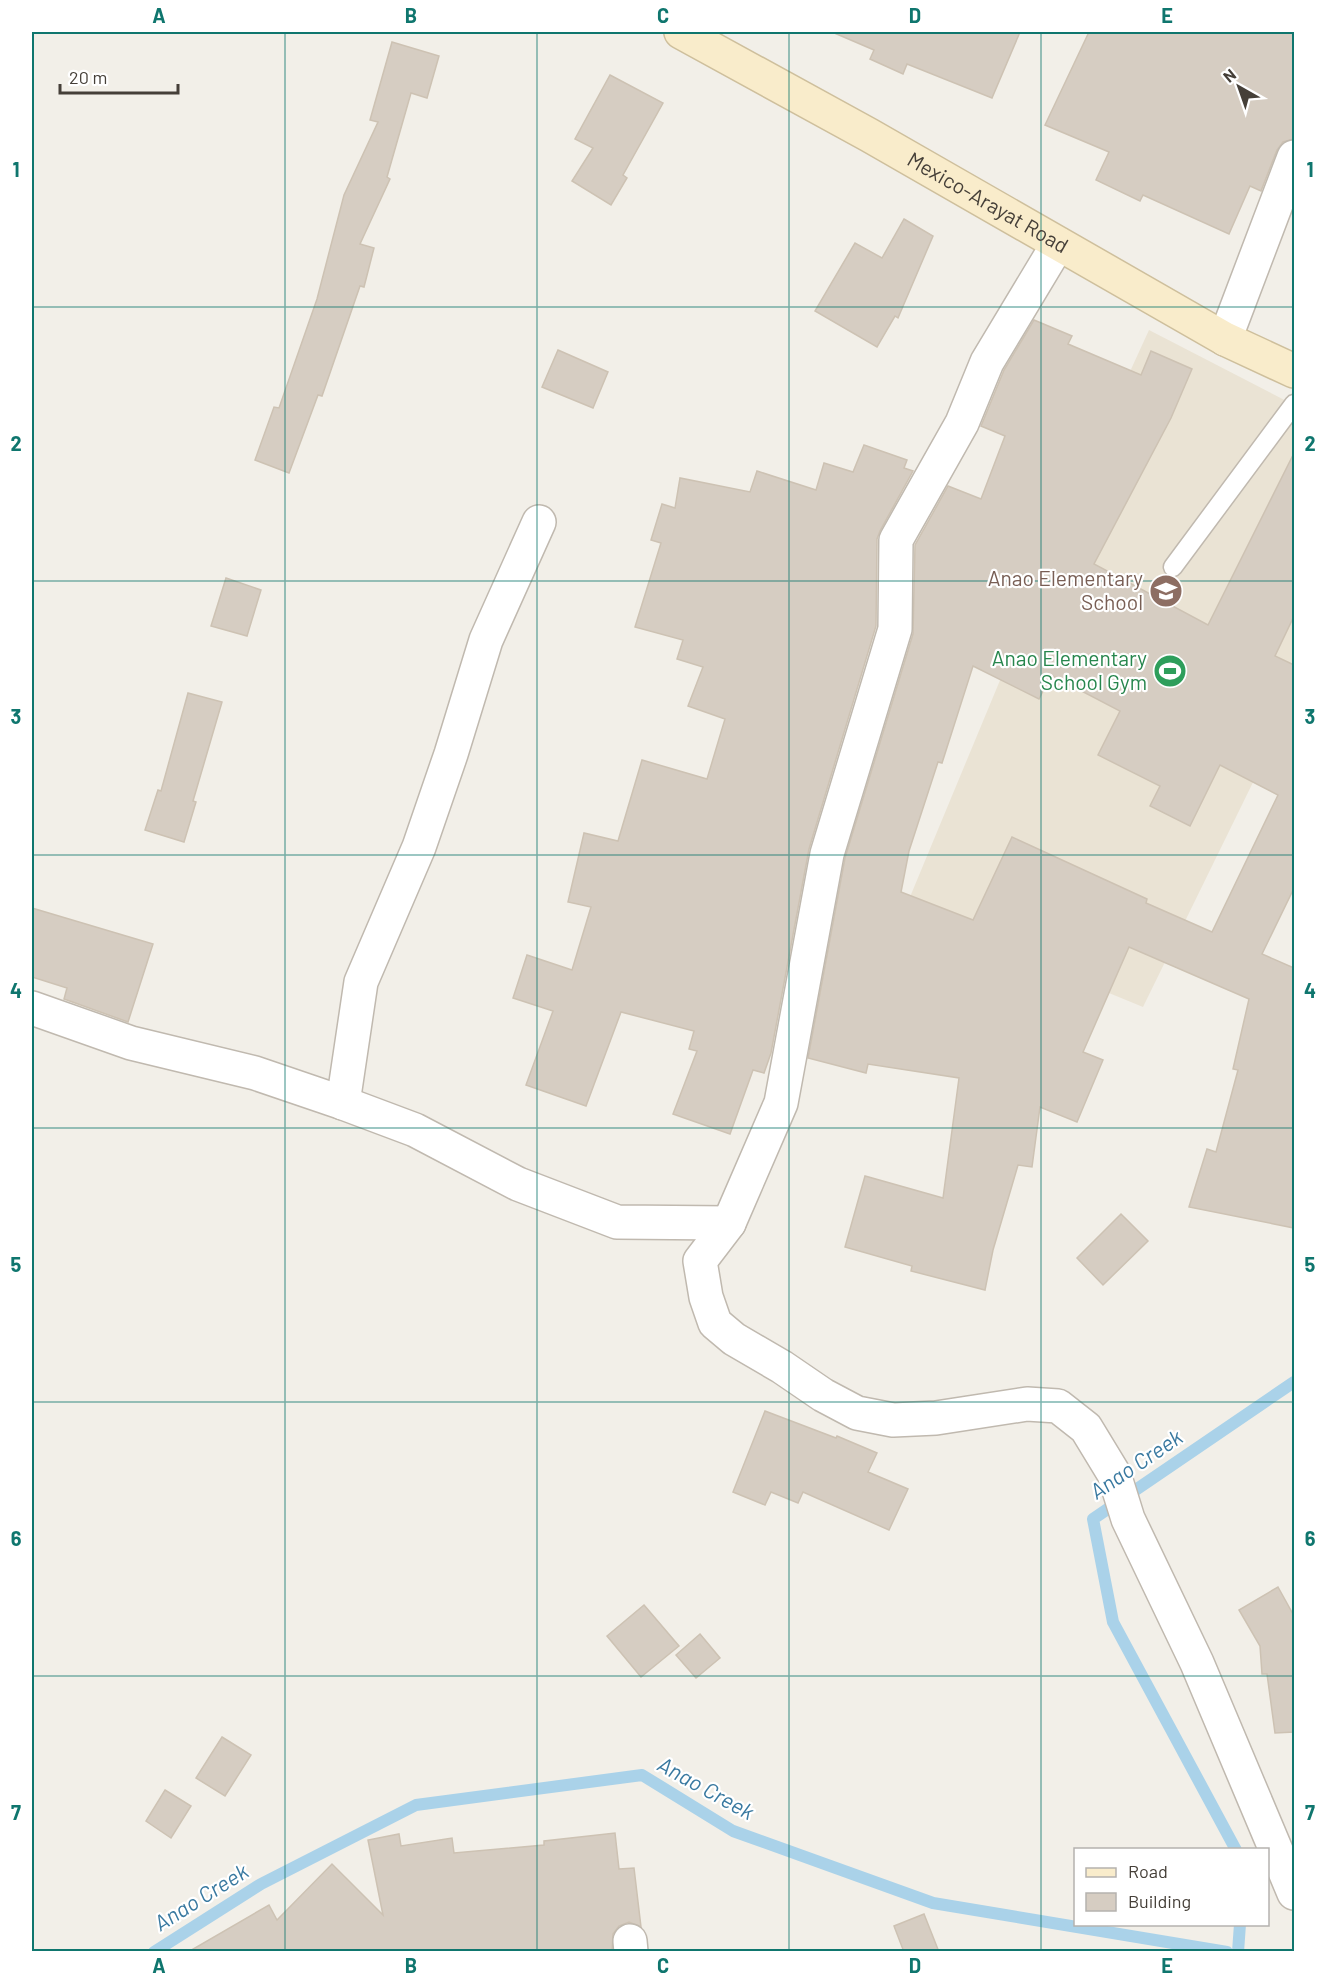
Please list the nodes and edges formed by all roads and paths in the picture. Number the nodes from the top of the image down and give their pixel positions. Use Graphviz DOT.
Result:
graph roads {
  1 [pos="681,32"];
  2 [pos="1294,157"];
  3 [pos="1058,244"];
  4 [pos="1225,339"];
  5 [pos="1294,371"];
  6 [pos="1294,404"];
  7 [pos="539,522"];
  8 [pos="1173,567"];
  9 [pos="32,1008"];
  10 [pos="343,1103"];
  11 [pos="729,1223"];
  12 [pos="1294,1893"];
  1 -- 3 [label="main road, Mexico-Arayat Road"];
  2 -- 4 [label="street"];
  3 -- 4 [label="main road, Mexico-Arayat Road"];
  3 -- 11 [label="street"];
  4 -- 5 [label="main road, Mexico-Arayat Road"];
  6 -- 8 [label="lane"];
  7 -- 10 [label="street"];
  9 -- 10 [label="street"];
  10 -- 11 [label="street"];
  11 -- 12 [label="street"];
}
